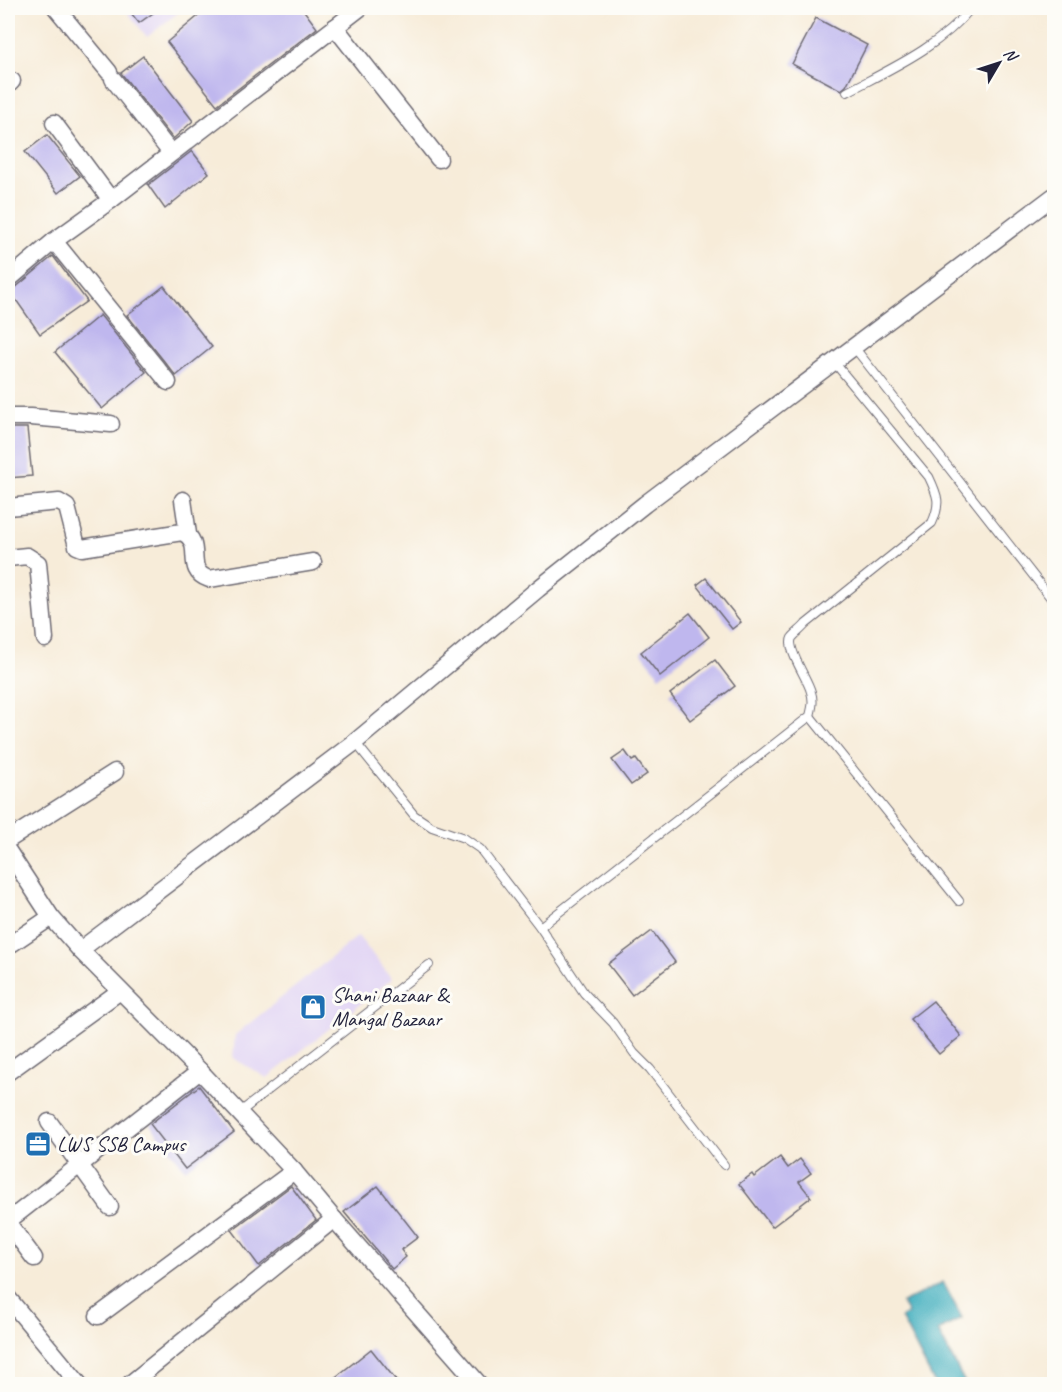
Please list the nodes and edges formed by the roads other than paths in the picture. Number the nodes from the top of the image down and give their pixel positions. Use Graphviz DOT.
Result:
graph roads {
  1 [pos="56,8"];
  2 [pos="360,8"];
  3 [pos="971,8"];
  4 [pos="335,27"];
  5 [pos="847,92"];
  6 [pos="54,123"];
  7 [pos="171,153"];
  8 [pos="439,159"];
  9 [pos="1054,196"];
  10 [pos="111,200"];
  11 [pos="54,241"];
  12 [pos="8,280"];
  13 [pos="854,347"];
  14 [pos="834,362"];
  15 [pos="168,382"];
  16 [pos="8,417"];
  17 [pos="111,424"];
  18 [pos="183,500"];
  19 [pos="8,507"];
  20 [pos="188,534"];
  21 [pos="8,558"];
  22 [pos="313,562"];
  23 [pos="1054,602"];
  24 [pos="45,639"];
  25 [pos="810,716"];
  26 [pos="355,742"];
  27 [pos="115,772"];
  28 [pos="8,840"];
  29 [pos="8,851"];
  30 [pos="959,901"];
  31 [pos="51,917"];
  32 [pos="540,927"];
  33 [pos="8,946"];
  34 [pos="80,950"];
  35 [pos="429,965"];
  36 [pos="120,991"];
  37 [pos="200,1071"];
  38 [pos="8,1072"];
  39 [pos="239,1113"];
  40 [pos="49,1122"];
  41 [pos="80,1164"];
  42 [pos="724,1165"];
  43 [pos="294,1172"];
  44 [pos="110,1207"];
  45 [pos="334,1219"];
  46 [pos="8,1222"];
  47 [pos="34,1258"];
  48 [pos="8,1298"];
  49 [pos="98,1316"];
  50 [pos="79,1384"];
  51 [pos="130,1384"];
  52 [pos="479,1384"];
  1 -- 7 [label="street"];
  2 -- 4 [label="street"];
  3 -- 5 [label="lane"];
  4 -- 7 [label="street"];
  4 -- 8 [label="street"];
  6 -- 10 [label="street"];
  7 -- 10 [label="street"];
  9 -- 13 [label="street"];
  10 -- 11 [label="street"];
  11 -- 12 [label="street"];
  11 -- 15 [label="street"];
  13 -- 14 [label="street"];
  13 -- 23 [label="lane"];
  14 -- 25 [label="lane"];
  14 -- 26 [label="street"];
  16 -- 17 [label="street"];
  18 -- 20 [label="street"];
  19 -- 20 [label="street"];
  20 -- 22 [label="street"];
  21 -- 24 [label="street"];
  25 -- 30 [label="lane"];
  25 -- 32 [label="lane"];
  26 -- 32 [label="lane"];
  26 -- 34 [label="street"];
  27 -- 28 [label="street"];
  29 -- 31 [label="street"];
  31 -- 33 [label="street"];
  31 -- 34 [label="street"];
  32 -- 42 [label="lane"];
  34 -- 36 [label="street"];
  35 -- 39 [label="lane"];
  36 -- 37 [label="street"];
  36 -- 38 [label="street"];
  37 -- 39 [label="street"];
  37 -- 41 [label="street"];
  39 -- 43 [label="street"];
  40 -- 41 [label="street"];
  41 -- 44 [label="street"];
  41 -- 46 [label="street"];
  43 -- 45 [label="street"];
  43 -- 49 [label="street"];
  45 -- 51 [label="street"];
  45 -- 52 [label="street"];
  46 -- 47 [label="street"];
  48 -- 50 [label="street"];
}
